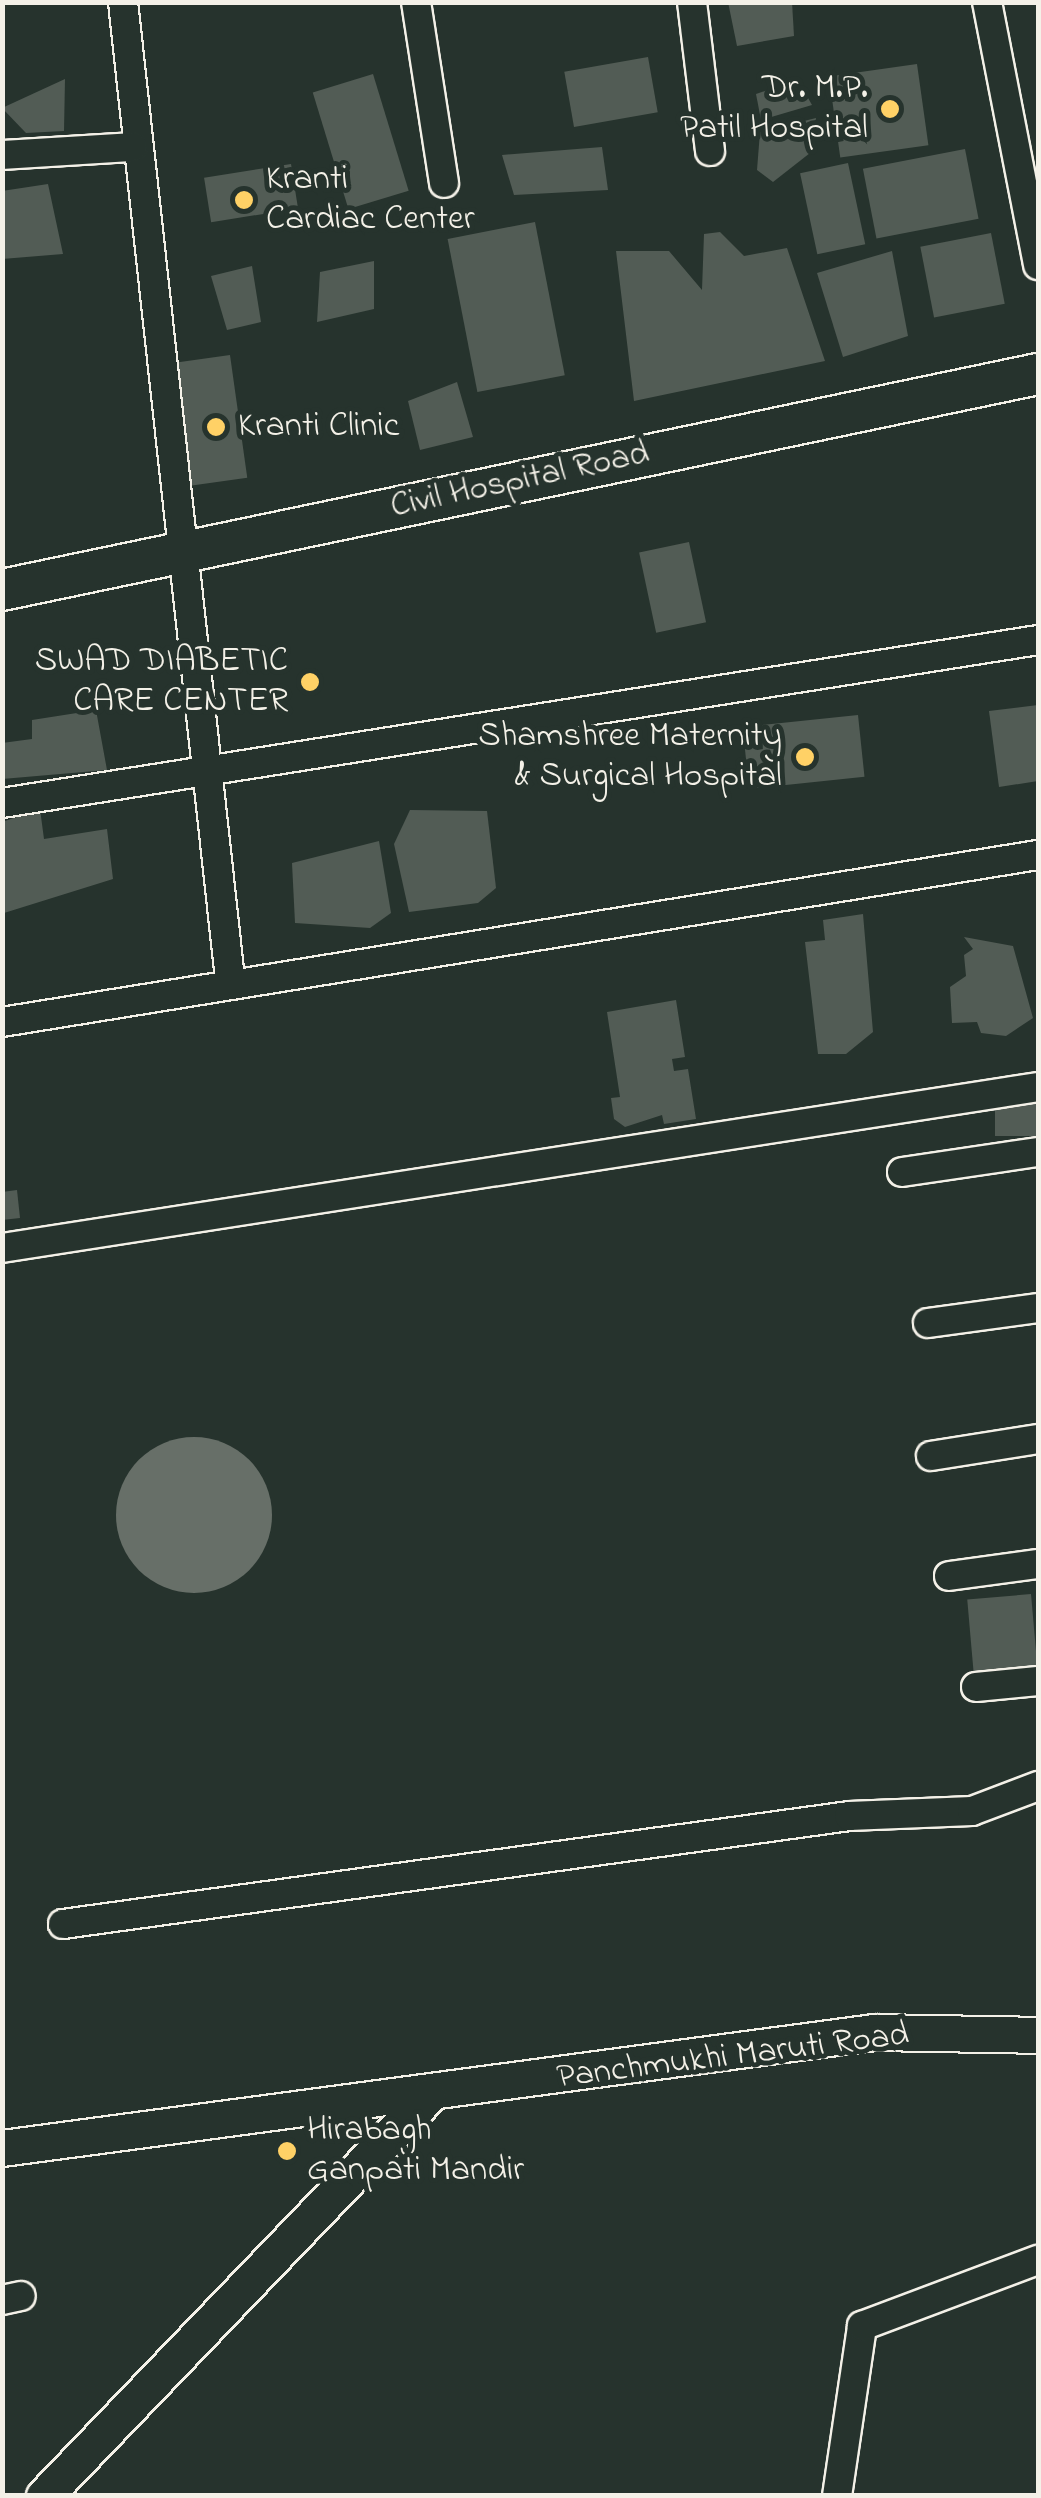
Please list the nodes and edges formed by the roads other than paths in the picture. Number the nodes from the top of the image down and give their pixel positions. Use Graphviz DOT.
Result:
graph roads {
  1 [pos="123,2"];
  2 [pos="416,2"];
  3 [pos="692,2"];
  4 [pos="987,2"];
  5 [pos="133,147"];
  6 [pos="710,151"];
  7 [pos="2,155"];
  8 [pos="444,183"];
  9 [pos="1038,265"];
  10 [pos="1038,374"];
  11 [pos="186,550"];
  12 [pos="2,590"];
  13 [pos="1038,640"];
  14 [pos="208,767"];
  15 [pos="2,804"];
  16 [pos="1038,855"];
  17 [pos="230,979"];
  18 [pos="2,1022"];
  19 [pos="1038,1087"];
  20 [pos="1038,1152"];
  21 [pos="902,1172"];
  22 [pos="2,1248"];
  23 [pos="1038,1308"];
  24 [pos="928,1323"];
  25 [pos="1038,1439"];
  26 [pos="931,1456"];
  27 [pos="1038,1564"];
  28 [pos="949,1576"];
  29 [pos="1038,1681"];
  30 [pos="976,1687"];
  31 [pos="1038,1786"];
  32 [pos="64,1924"];
  33 [pos="1038,2035"];
  34 [pos="428,2096"];
  35 [pos="2,2148"];
  36 [pos="1038,2260"];
  37 [pos="44,2496"];
  38 [pos="837,2496"];
  1 -- 5 [label="street"];
  2 -- 8 [label="street"];
  3 -- 6 [label="street"];
  4 -- 9 [label="street"];
  5 -- 7 [label="street"];
  5 -- 11 [label="street"];
  10 -- 11 [label="main road, Civil Hospital Road"];
  11 -- 12 [label="main road, Civil Hospital Road"];
  11 -- 14 [label="street"];
  13 -- 14 [label="street"];
  14 -- 15 [label="street"];
  14 -- 17 [label="street"];
  16 -- 17 [label="street"];
  17 -- 18 [label="street"];
  19 -- 22 [label="street"];
  20 -- 21 [label="street"];
  23 -- 24 [label="street"];
  25 -- 26 [label="street"];
  27 -- 28 [label="street"];
  29 -- 30 [label="street"];
  31 -- 32 [label="street"];
  33 -- 34 [label="street, Panchmukhi Maruti Road"];
  34 -- 35 [label="street, Panchmukhi Maruti Road"];
  34 -- 37 [label="street"];
  36 -- 38 [label="street"];
}
